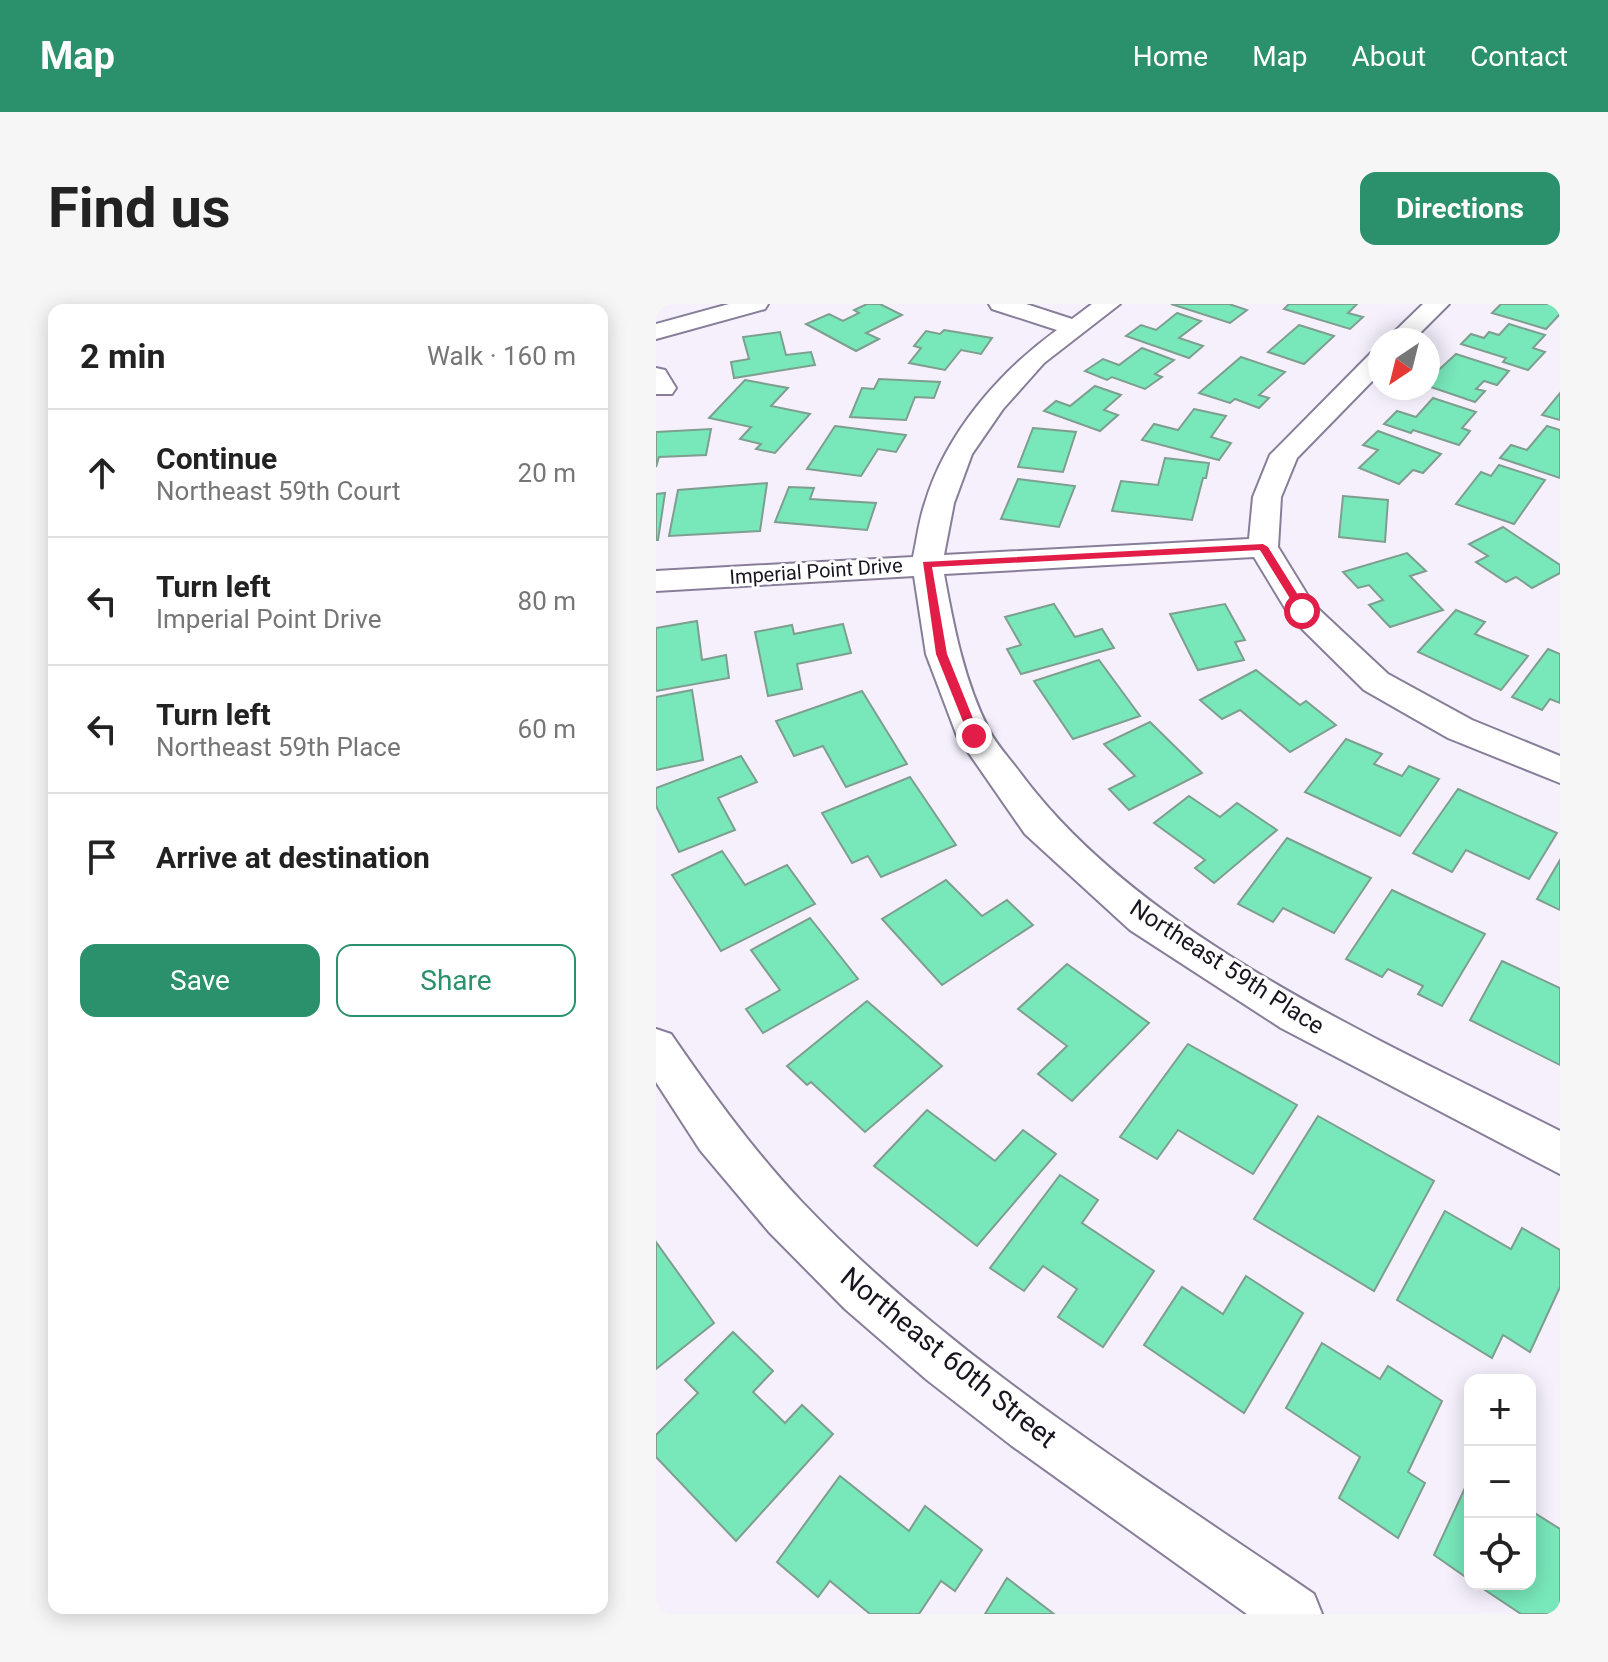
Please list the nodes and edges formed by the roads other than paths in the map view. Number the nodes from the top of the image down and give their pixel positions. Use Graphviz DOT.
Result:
graph roads {
  1 [pos="756,304"];
  2 [pos="1001,304"];
  3 [pos="1108,304"];
  4 [pos="1437,304"];
  5 [pos="1076,328"];
  6 [pos="1412,328"];
  7 [pos="656,332"];
  8 [pos="1368,370"];
  9 [pos="1263,547"];
  10 [pos="927,564"];
  11 [pos="656,581"];
  12 [pos="1560,770"];
  13 [pos="656,1047"];
  14 [pos="1560,1154"];
  15 [pos="1294,1614"];
  1 -- 7 [label="street"];
  2 -- 5 [label="street"];
  3 -- 5 [label="street"];
  4 -- 6 [label="street"];
  5 -- 10 [label="street"];
  8 -- 9 [label="street"];
  9 -- 10 [label="street, Imperial Point Drive"];
  9 -- 12 [label="street"];
  10 -- 11 [label="street, Imperial Point Drive"];
  10 -- 14 [label="street, Northeast 59th Place"];
  13 -- 15 [label="street, Northeast 60th Street"];
}
